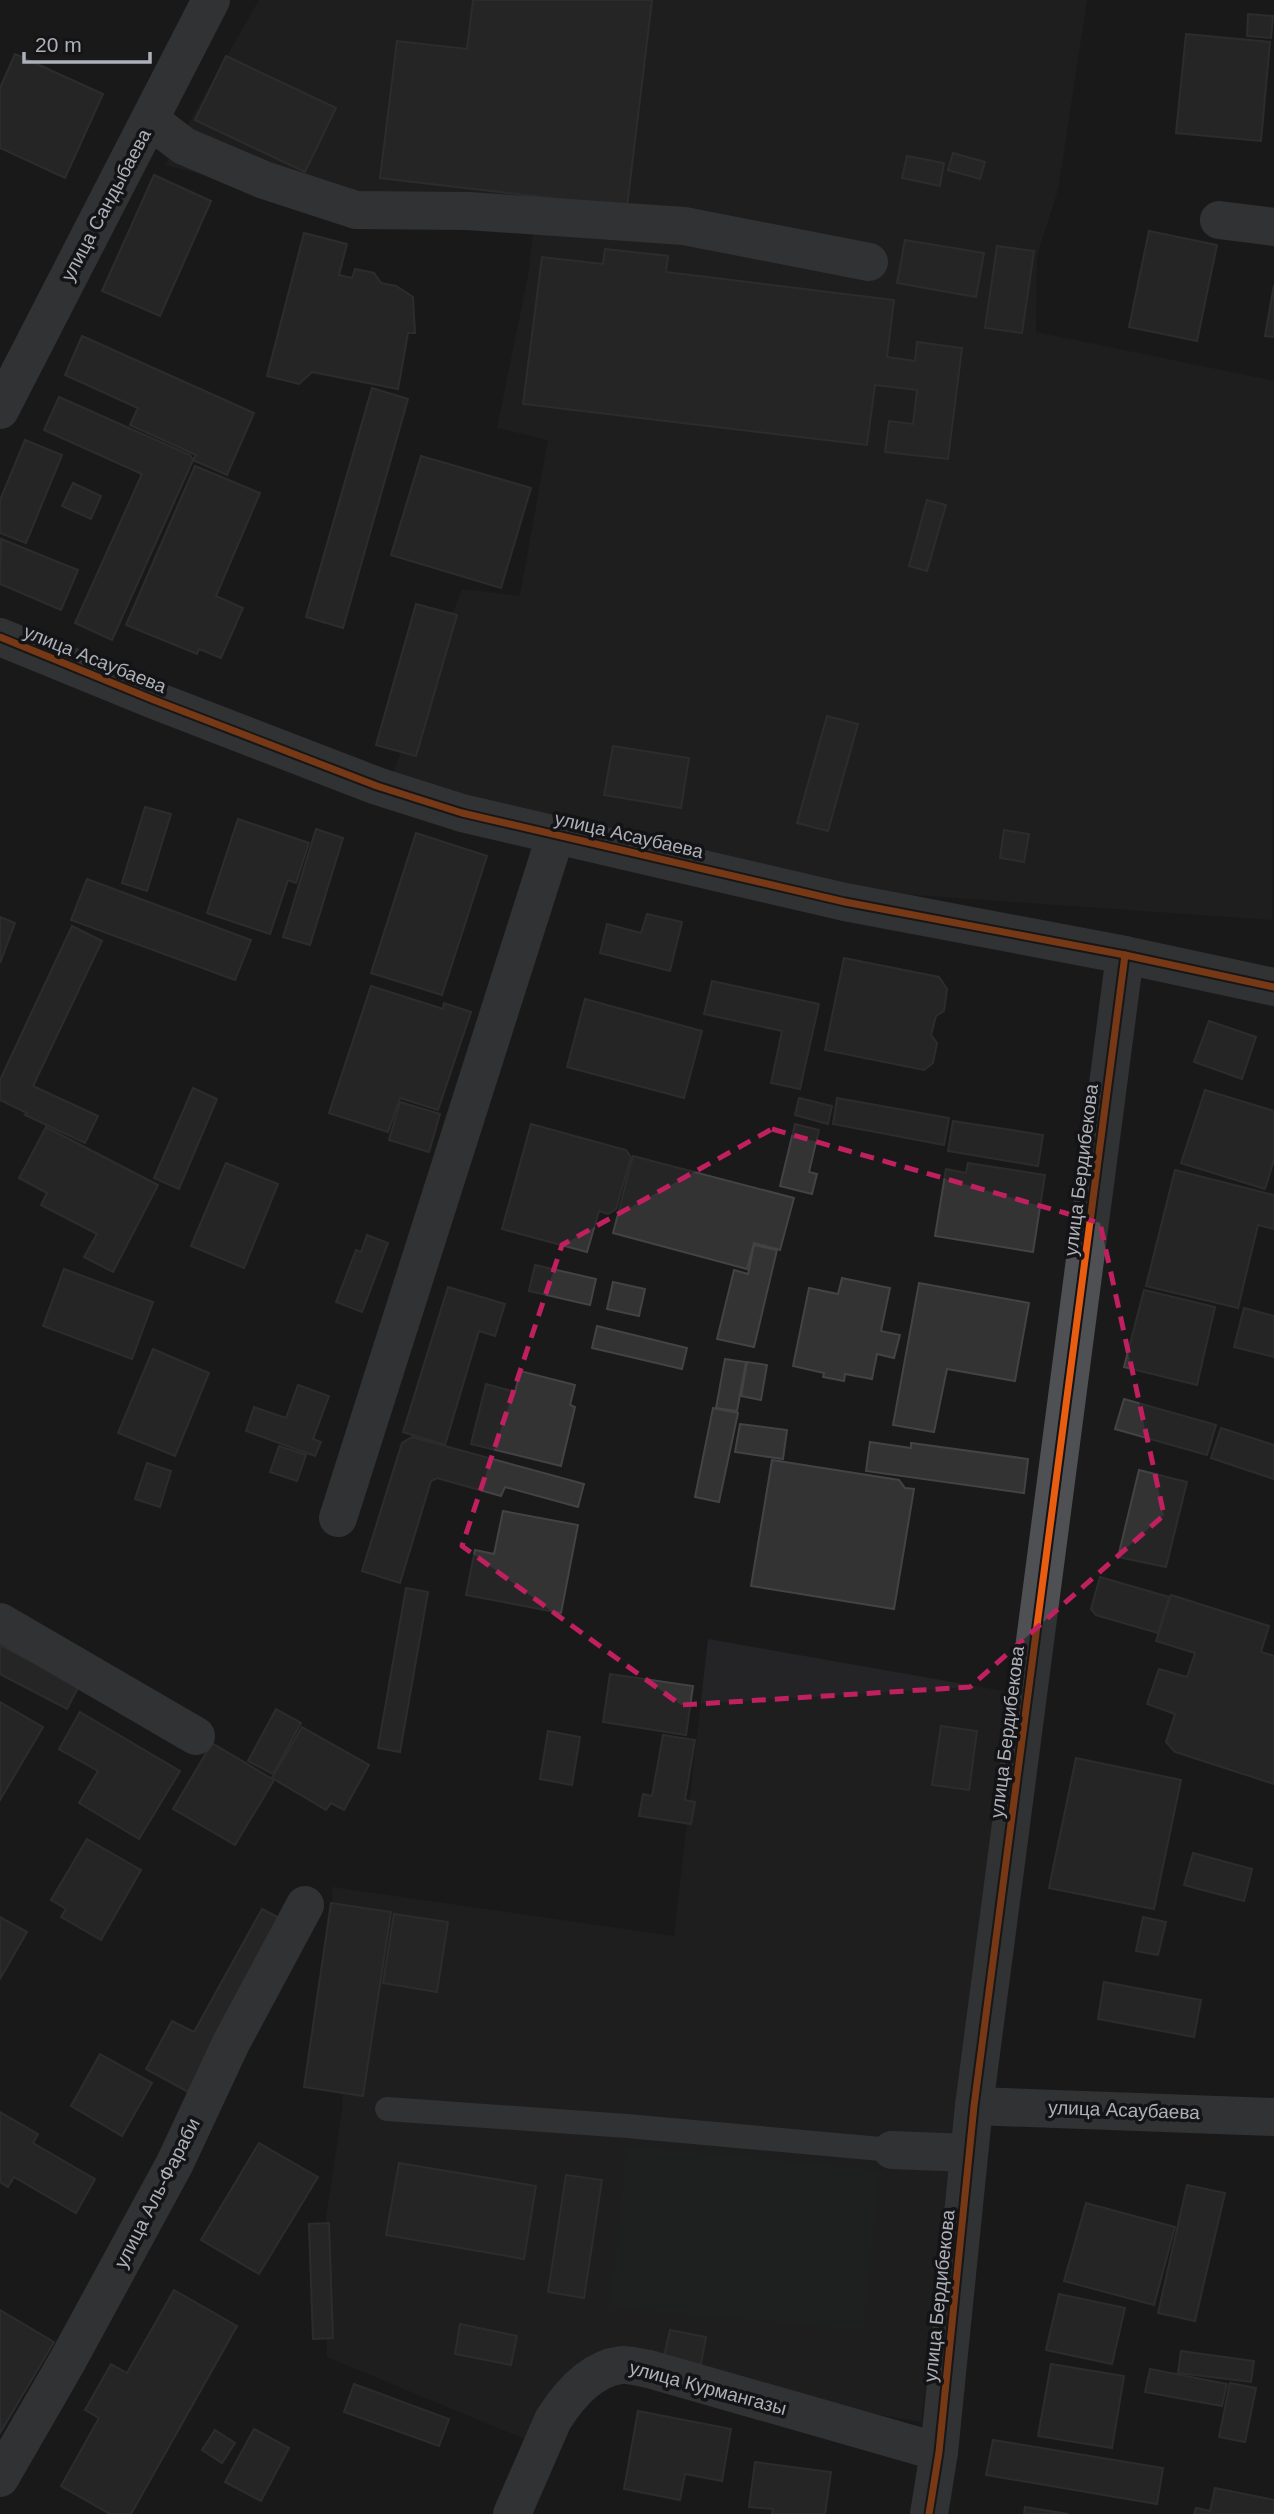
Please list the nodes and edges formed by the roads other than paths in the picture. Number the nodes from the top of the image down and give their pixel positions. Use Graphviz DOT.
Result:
graph roads {
  1 [pos="211,0"];
  2 [pos="151,121"];
  3 [pos="1219,220"];
  4 [pos="1274,227"];
  5 [pos="869,262"];
  6 [pos="0,410"];
  7 [pos="0,637"];
  8 [pos="556,834"];
  9 [pos="1125,956"];
  10 [pos="1274,988"];
  11 [pos="338,1518"];
  12 [pos="0,1622"];
  13 [pos="196,1736"];
  14 [pos="305,1905"];
  15 [pos="974,2106"];
  16 [pos="387,2109"];
  17 [pos="1274,2117"];
  18 [pos="892,2150"];
  19 [pos="969,2153"];
  20 [pos="939,2452"];
  21 [pos="0,2478"];
  22 [pos="512,2514"];
  23 [pos="929,2514"];
  1 -- 2 [label="street, улица Сандыбаева"];
  2 -- 5 [label="street"];
  2 -- 6 [label="street, улица Сандыбаева"];
  3 -- 4 [label="street"];
  7 -- 8 [label="street, улица Асаубаева"];
  8 -- 9 [label="street, улица Асаубаева"];
  8 -- 11 [label="street"];
  9 -- 10 [label="street, улица Асаубаева"];
  9 -- 15 [label="street, улица Бердибекова"];
  12 -- 13 [label="street"];
  14 -- 21 [label="street, улица Аль-Фараби"];
  15 -- 17 [label="street, улица Асаубаева"];
  15 -- 19 [label="street, улица Бердибекова"];
  16 -- 18 [label="lane"];
  18 -- 19 [label="street"];
  19 -- 20 [label="street, улица Бердибекова"];
  20 -- 22 [label="street, улица Курмангазы"];
  20 -- 23 [label="street, улица Бердибекова"];
}
